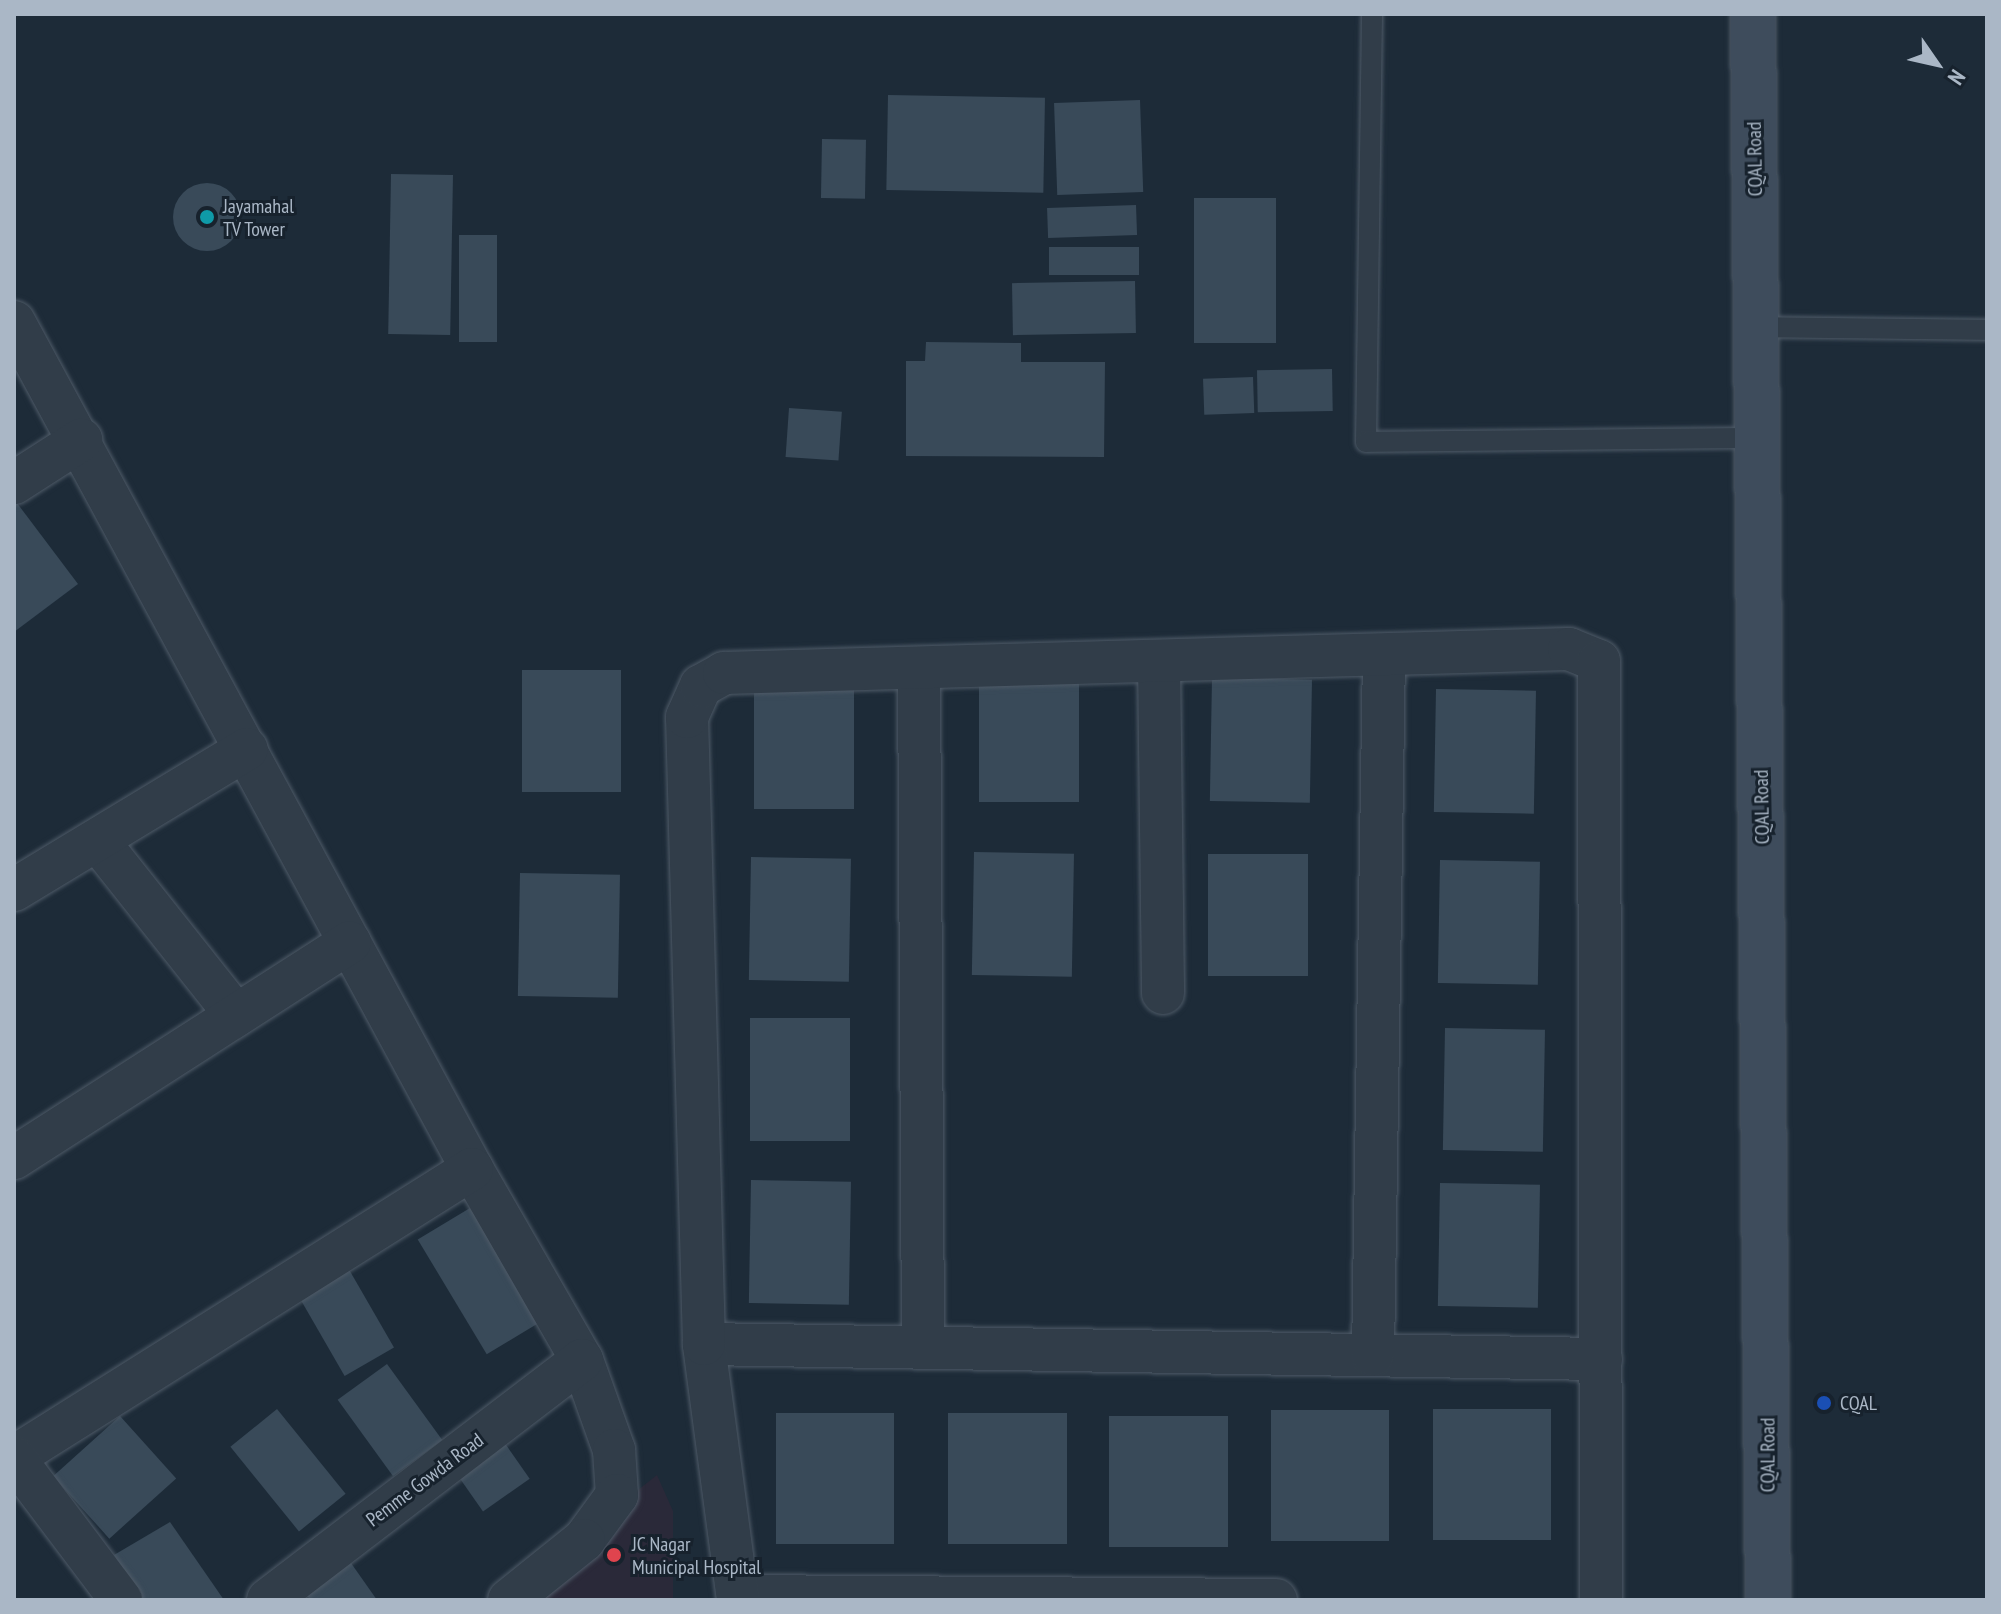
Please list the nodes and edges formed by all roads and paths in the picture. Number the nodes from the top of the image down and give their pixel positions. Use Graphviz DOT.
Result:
graph roads {
  1 [pos="1372,14"];
  2 [pos="1753,14"];
  3 [pos="14,322"];
  4 [pos="1756,327"];
  5 [pos="1987,330"];
  6 [pos="1758,438"];
  7 [pos="81,440"];
  8 [pos="14,483"];
  9 [pos="1384,655"];
  10 [pos="1159,661"];
  11 [pos="919,668"];
  12 [pos="247,749"];
  13 [pos="98,841"];
  14 [pos="14,890"];
  15 [pos="350,942"];
  16 [pos="1163,993"];
  17 [pos="236,1015"];
  18 [pos="14,1158"];
  19 [pos="472,1169"];
  20 [pos="704,1344"];
  21 [pos="923,1347"];
  22 [pos="1373,1355"];
  23 [pos="1601,1359"];
  24 [pos="582,1360"];
  25 [pos="14,1458"];
  26 [pos="738,1598"];
  27 [pos="121,1600"];
  28 [pos="268,1600"];
  29 [pos="509,1600"];
  30 [pos="1276,1600"];
  31 [pos="1601,1600"];
  32 [pos="1768,1600"];
  1 -- 6 [label="lane"];
  2 -- 4 [label="main road, CQAL Road"];
  3 -- 7 [label="street"];
  4 -- 5 [label="lane"];
  4 -- 6 [label="main road, CQAL Road"];
  6 -- 32 [label="main road, CQAL Road"];
  7 -- 8 [label="street"];
  7 -- 12 [label="street"];
  9 -- 10 [label="street"];
  9 -- 22 [label="street"];
  9 -- 23 [label="street"];
  10 -- 11 [label="street"];
  10 -- 16 [label="street"];
  11 -- 20 [label="street"];
  11 -- 21 [label="street"];
  12 -- 13 [label="street"];
  12 -- 15 [label="street"];
  13 -- 14 [label="street"];
  13 -- 17 [label="street"];
  15 -- 17 [label="street"];
  15 -- 19 [label="street"];
  17 -- 18 [label="street"];
  19 -- 24 [label="street"];
  19 -- 25 [label="street"];
  20 -- 21 [label="street"];
  20 -- 26 [label="street"];
  21 -- 22 [label="street"];
  22 -- 23 [label="street"];
  23 -- 31 [label="street"];
  24 -- 28 [label="street, Pemme Gowda Road"];
  24 -- 29 [label="street"];
  25 -- 27 [label="street"];
  26 -- 30 [label="street"];
}
